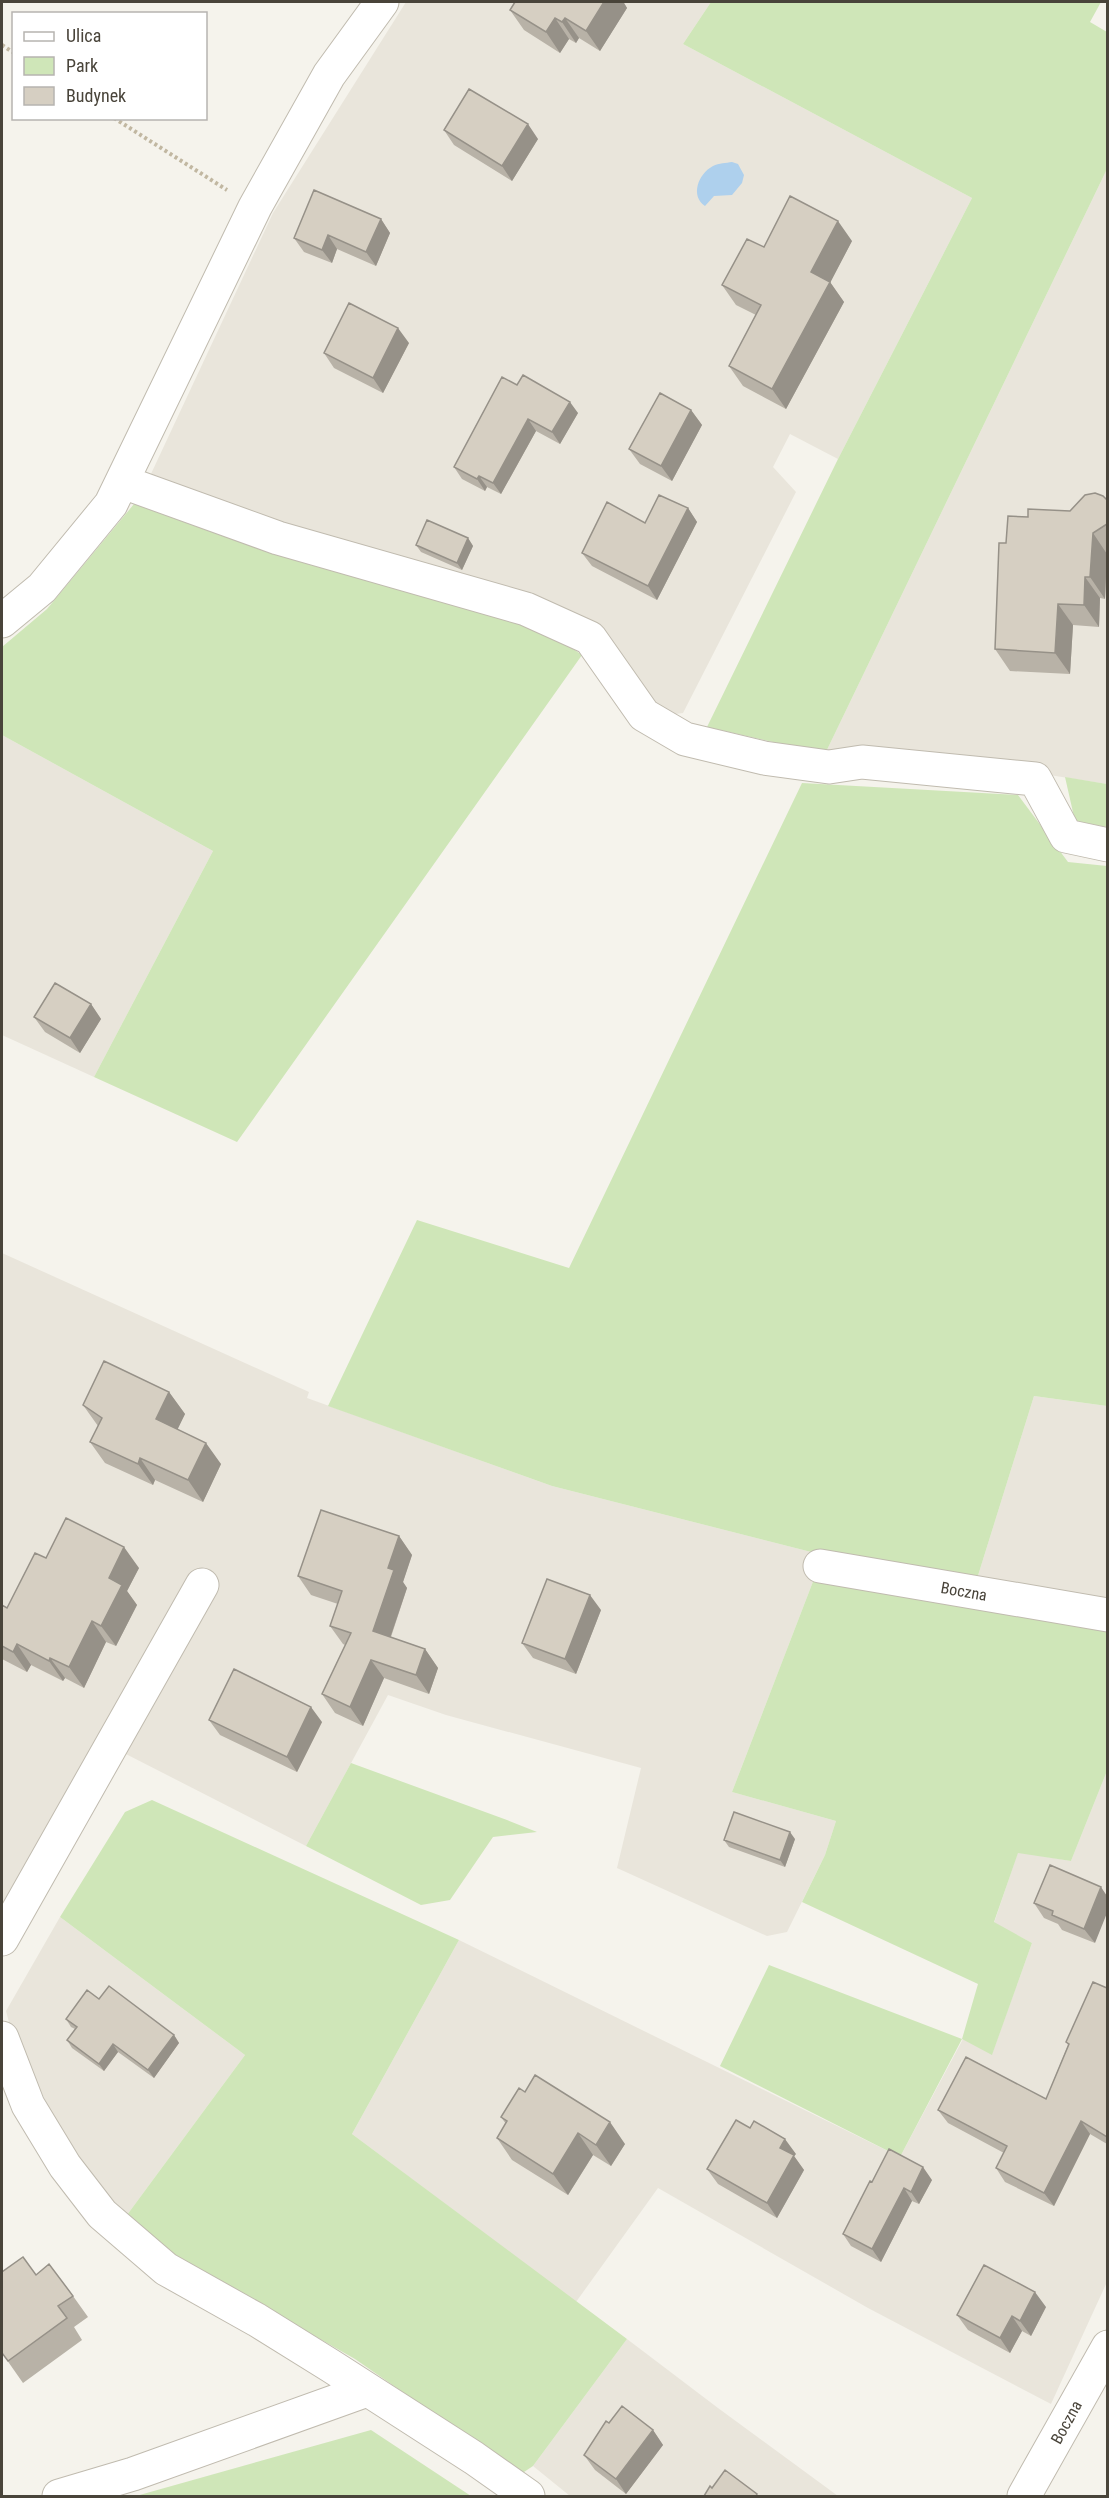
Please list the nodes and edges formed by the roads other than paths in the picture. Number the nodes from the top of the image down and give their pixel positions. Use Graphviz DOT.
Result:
graph roads {
  1 [pos="382,2"];
  2 [pos="123,482"];
  3 [pos="2,621"];
  4 [pos="1107,845"];
  5 [pos="820,1566"];
  6 [pos="201,1585"];
  7 [pos="1107,1615"];
  8 [pos="2,1940"];
  9 [pos="2,2038"];
  10 [pos="1107,2347"];
  11 [pos="367,2390"];
  12 [pos="59,2496"];
  13 [pos="528,2496"];
  14 [pos="1024,2496"];
  1 -- 2 [label="street"];
  2 -- 3 [label="street"];
  2 -- 4 [label="street"];
  5 -- 7 [label="street, Boczna"];
  6 -- 8 [label="street"];
  9 -- 11 [label="street"];
  10 -- 14 [label="street, Boczna"];
  11 -- 12 [label="street"];
  11 -- 13 [label="street"];
}
